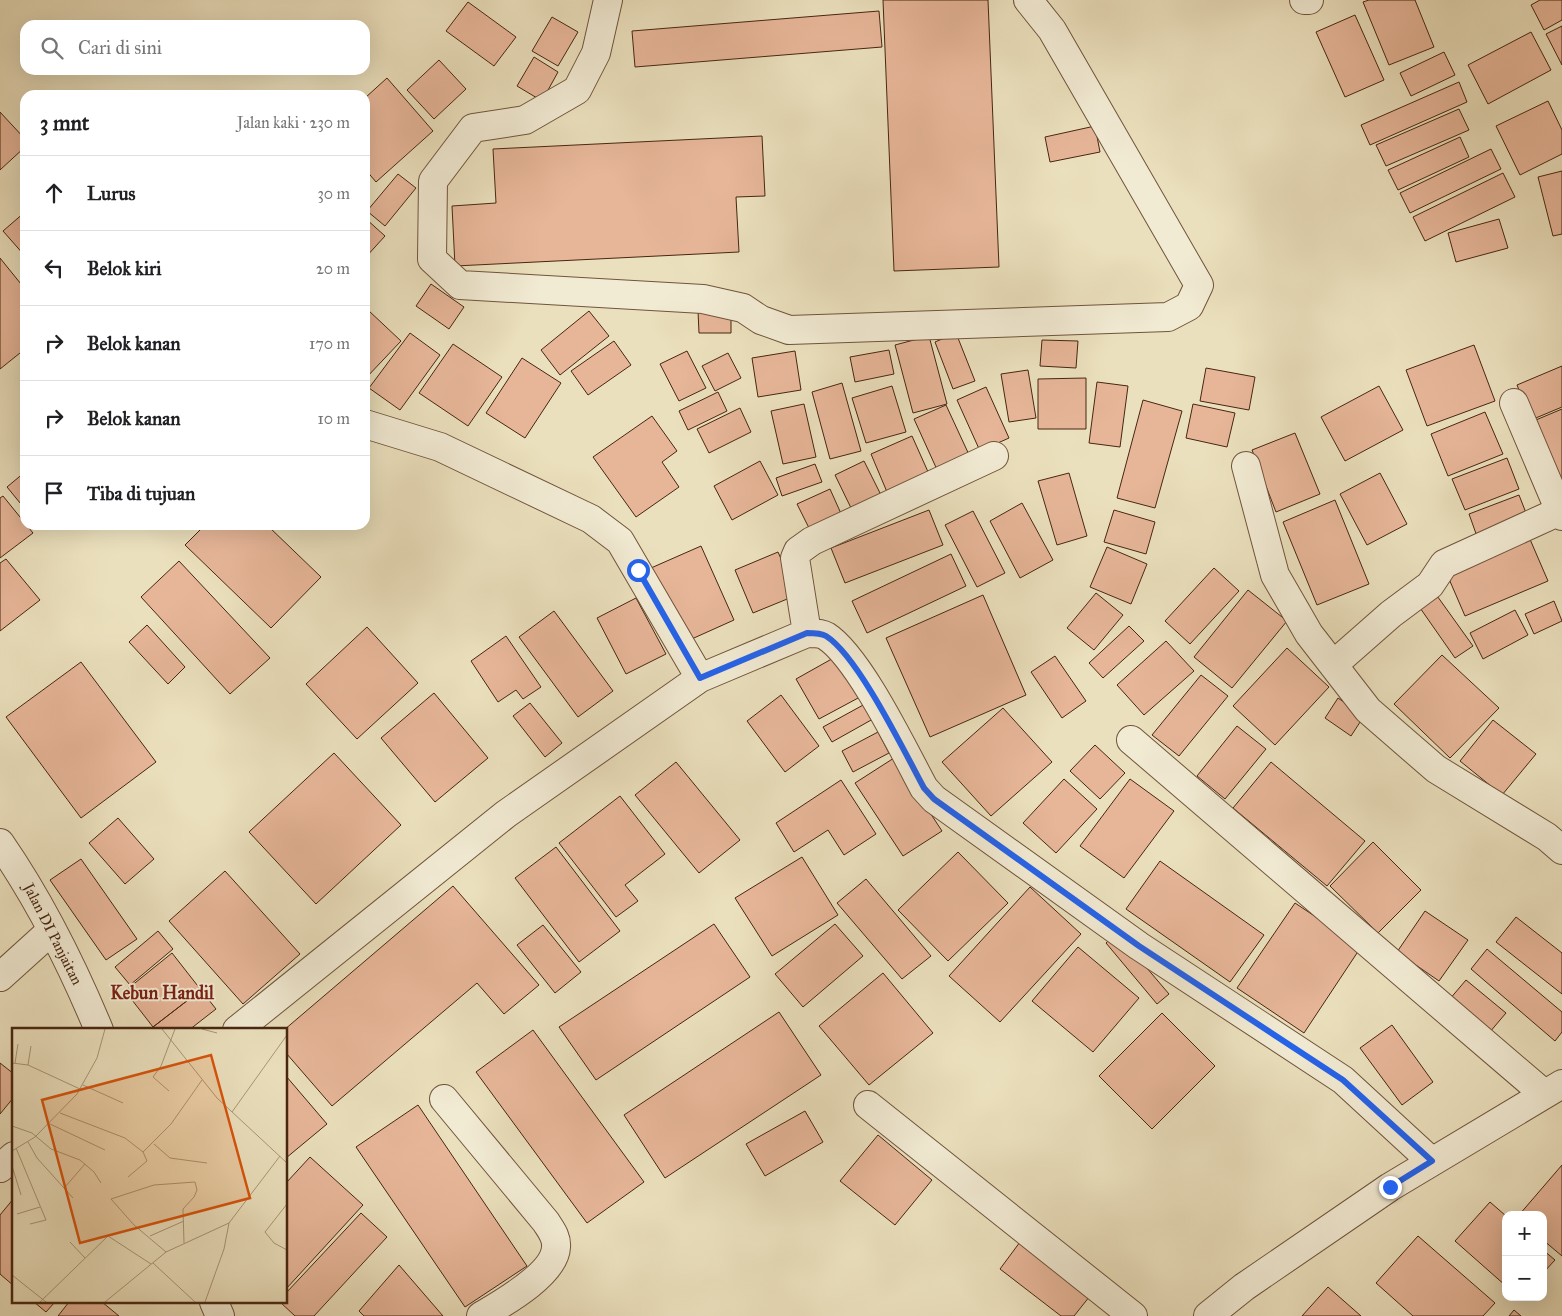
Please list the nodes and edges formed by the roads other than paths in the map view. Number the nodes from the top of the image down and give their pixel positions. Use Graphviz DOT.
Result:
graph roads {
  1 [pos="608,0"];
  2 [pos="1028,0"];
  3 [pos="1304,0"];
  4 [pos="1309,0"];
  5 [pos="1514,403"];
  6 [pos="370,426"];
  7 [pos="994,456"];
  8 [pos="1246,466"];
  9 [pos="1561,513"];
  10 [pos="807,633"];
  11 [pos="1333,665"];
  12 [pos="700,678"];
  13 [pos="1131,740"];
  14 [pos="0,843"];
  15 [pos="1562,850"];
  16 [pos="52,930"];
  17 [pos="0,977"];
  18 [pos="98,1028"];
  19 [pos="239,1028"];
  20 [pos="1552,1088"];
  21 [pos="444,1099"];
  22 [pos="868,1105"];
  23 [pos="12,1158"];
  24 [pos="1432,1161"];
  25 [pos="0,1168"];
  26 [pos="215,1304"];
  27 [pos="220,1316"];
  28 [pos="481,1316"];
  29 [pos="1133,1316"];
  30 [pos="1208,1316"];
  1 -- 2 [label="street"];
  3 -- 4 [label="street"];
  5 -- 9 [label="street"];
  6 -- 12 [label="street"];
  7 -- 10 [label="street"];
  8 -- 11 [label="street"];
  9 -- 11 [label="street"];
  10 -- 12 [label="street"];
  10 -- 24 [label="street"];
  11 -- 15 [label="street"];
  12 -- 19 [label="street"];
  13 -- 20 [label="street"];
  14 -- 16 [label="street, Jalan DI Panjaitan"];
  16 -- 17 [label="street"];
  16 -- 18 [label="street, Jalan DI Panjaitan"];
  20 -- 24 [label="street"];
  21 -- 28 [label="street"];
  22 -- 29 [label="street"];
  23 -- 25 [label="street"];
  24 -- 30 [label="street"];
  26 -- 27 [label="street"];
}
